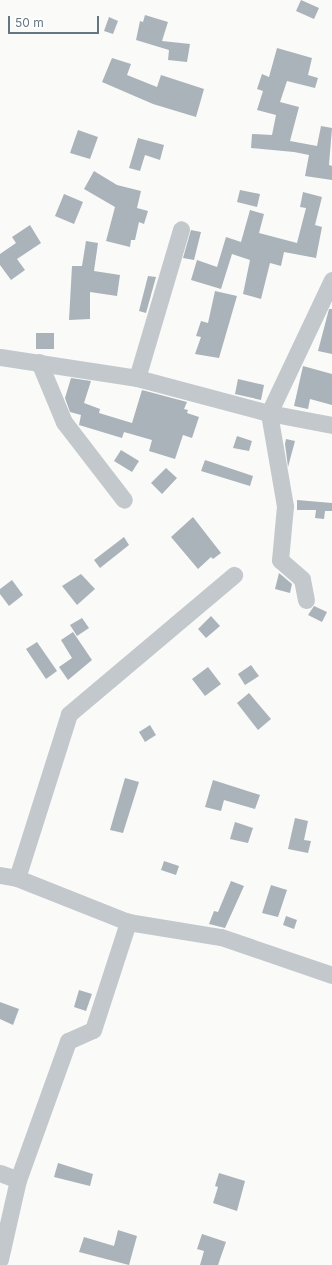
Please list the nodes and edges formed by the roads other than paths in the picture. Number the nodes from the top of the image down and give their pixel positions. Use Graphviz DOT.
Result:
graph roads {
  1 [pos="181,229"];
  2 [pos="332,280"];
  3 [pos="0,357"];
  4 [pos="39,362"];
  5 [pos="136,378"];
  6 [pos="269,413"];
  7 [pos="332,425"];
  8 [pos="124,500"];
  9 [pos="234,575"];
  10 [pos="306,600"];
  11 [pos="0,875"];
  12 [pos="17,878"];
  13 [pos="128,922"];
  14 [pos="332,976"];
  15 [pos="0,1174"];
  16 [pos="18,1180"];
  17 [pos="0,1259"];
  1 -- 5 [label="street"];
  2 -- 6 [label="street"];
  3 -- 4 [label="street"];
  4 -- 5 [label="street"];
  4 -- 8 [label="street"];
  5 -- 6 [label="street"];
  6 -- 7 [label="street"];
  6 -- 10 [label="street"];
  9 -- 12 [label="street"];
  11 -- 12 [label="street"];
  12 -- 13 [label="street"];
  13 -- 14 [label="street"];
  13 -- 16 [label="street"];
  15 -- 16 [label="street"];
  16 -- 17 [label="street"];
}
